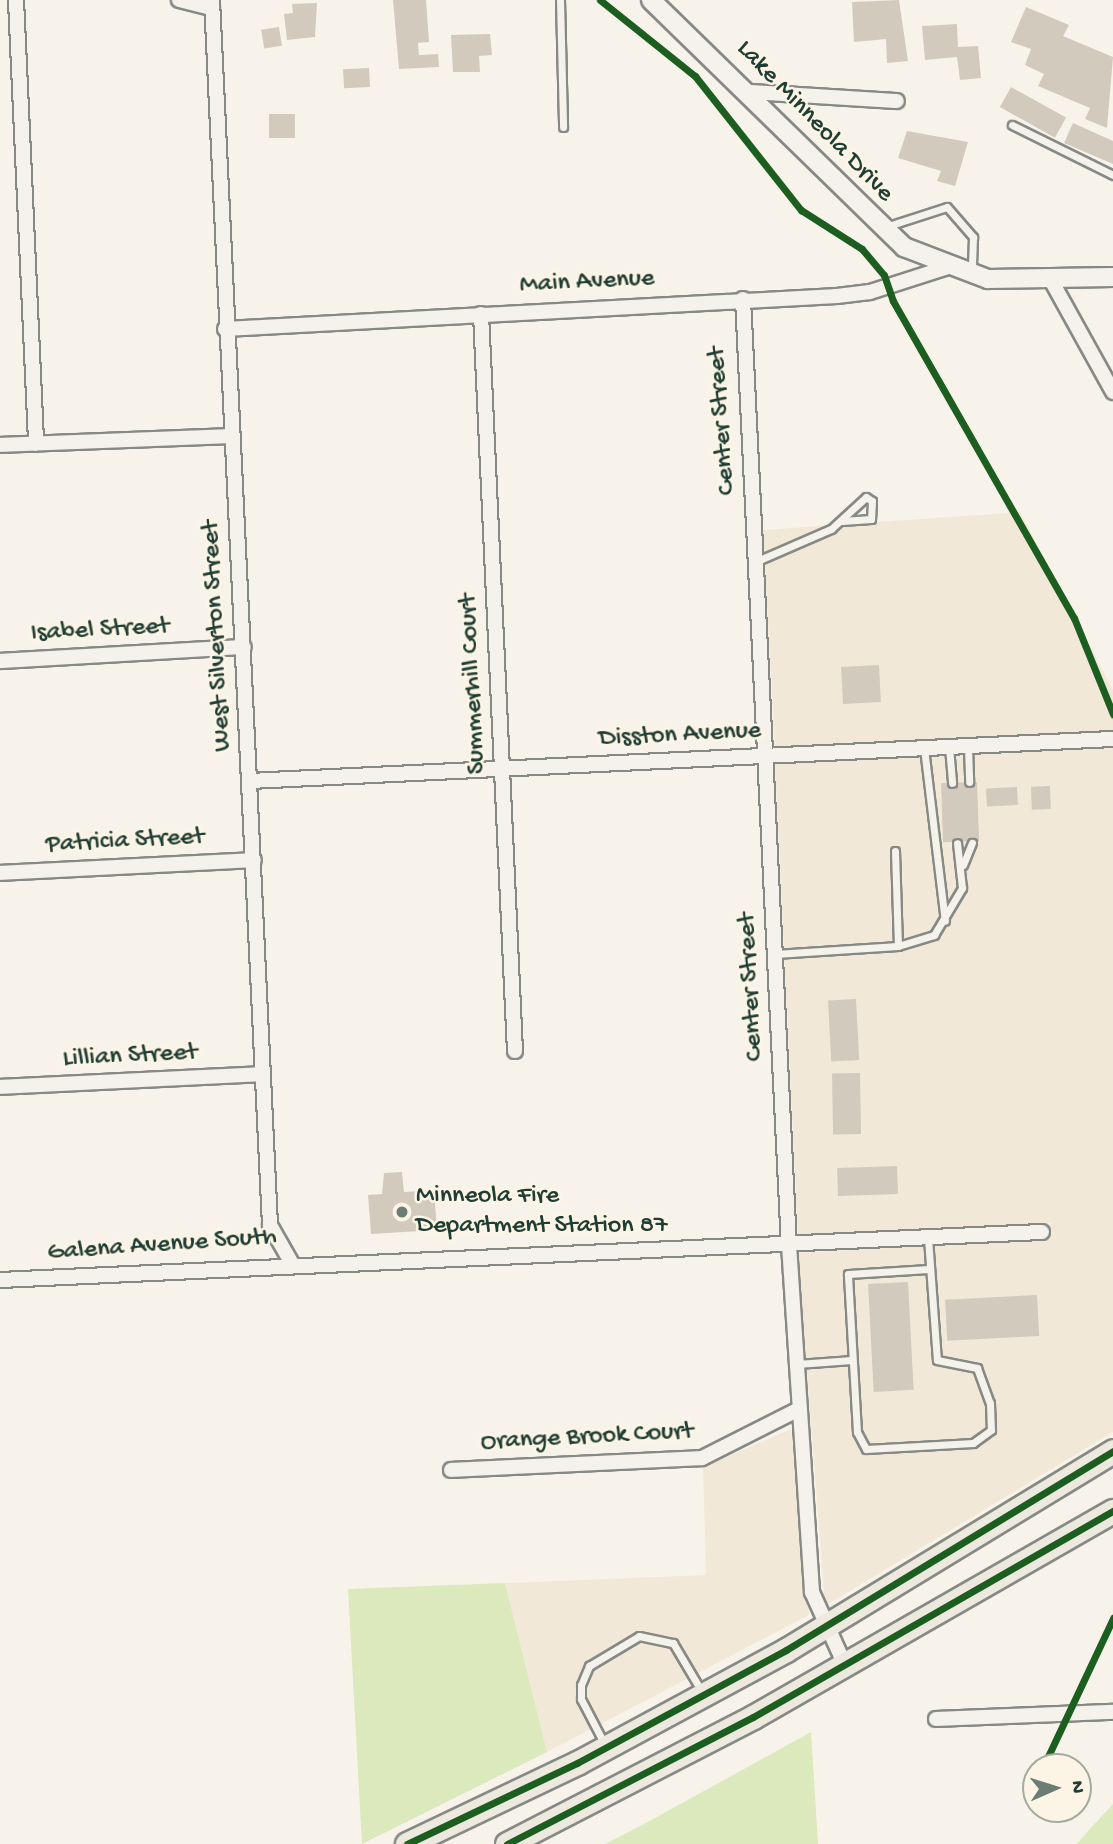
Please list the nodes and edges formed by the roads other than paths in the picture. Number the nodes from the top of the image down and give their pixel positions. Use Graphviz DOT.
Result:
graph roads {
  1 [pos="16,0"];
  2 [pos="179,0"];
  3 [pos="560,0"];
  4 [pos="650,0"];
  5 [pos="212,4"];
  6 [pos="750,92"];
  7 [pos="897,101"];
  8 [pos="1013,125"];
  9 [pos="563,127"];
  10 [pos="1113,175"];
  11 [pos="881,229"];
  12 [pos="948,267"];
  13 [pos="971,275"];
  14 [pos="1113,277"];
  15 [pos="1051,280"];
  16 [pos="743,299"];
  17 [pos="481,314"];
  18 [pos="225,329"];
  19 [pos="1113,392"];
  20 [pos="232,436"];
  21 [pos="36,443"];
  22 [pos="0,445"];
  23 [pos="842,521"];
  24 [pos="756,561"];
  25 [pos="244,647"];
  26 [pos="0,661"];
  27 [pos="1113,739"];
  28 [pos="949,747"];
  29 [pos="968,747"];
  30 [pos="924,748"];
  31 [pos="766,756"];
  32 [pos="502,771"];
  33 [pos="250,781"];
  34 [pos="969,782"];
  35 [pos="952,783"];
  36 [pos="957,843"];
  37 [pos="972,843"];
  38 [pos="895,851"];
  39 [pos="254,860"];
  40 [pos="963,866"];
  41 [pos="0,873"];
  42 [pos="946,922"];
  43 [pos="898,946"];
  44 [pos="775,954"];
  45 [pos="515,1051"];
  46 [pos="263,1074"];
  47 [pos="0,1087"];
  48 [pos="1042,1232"];
  49 [pos="928,1238"];
  50 [pos="789,1245"];
  51 [pos="291,1262"];
  52 [pos="929,1269"];
  53 [pos="0,1280"];
  54 [pos="852,1360"];
  55 [pos="796,1364"];
  56 [pos="799,1409"];
  57 [pos="1113,1451"];
  58 [pos="450,1470"];
  59 [pos="1113,1511"];
  60 [pos="824,1628"];
  61 [pos="845,1665"];
  62 [pos="704,1696"];
  63 [pos="1113,1712"];
  64 [pos="936,1719"];
  65 [pos="607,1747"];
  66 [pos="407,1844"];
  67 [pos="508,1844"];
  1 -- 21 [label="street"];
  2 -- 5 [label="street"];
  3 -- 9 [label="lane"];
  4 -- 6 [label="street, Lake Minneola Drive"];
  5 -- 18 [label="street, West Silverton Street"];
  6 -- 7 [label="street"];
  6 -- 11 [label="street, Lake Minneola Drive"];
  8 -- 10 [label="lane"];
  11 -- 12 [label="street, Lake Minneola Drive"];
  11 -- 13 [label="lane"];
  12 -- 13 [label="street, Lake Minneola Drive"];
  12 -- 16 [label="street, Main Avenue"];
  13 -- 15 [label="street, Lake Minneola Drive"];
  14 -- 15 [label="street, Lake Minneola Drive"];
  15 -- 19 [label="street"];
  16 -- 17 [label="street, Main Avenue"];
  16 -- 24 [label="street, Center Street"];
  17 -- 18 [label="street, Main Avenue"];
  17 -- 32 [label="street, Summerhill Court"];
  18 -- 20 [label="street, West Silverton Street"];
  20 -- 21 [label="street"];
  20 -- 25 [label="street, West Silverton Street"];
  21 -- 22 [label="street"];
  23 -- 23 [label="lane"];
  23 -- 24 [label="lane"];
  24 -- 31 [label="street, Center Street"];
  25 -- 26 [label="street, Isabel Street"];
  25 -- 33 [label="street, West Silverton Street"];
  27 -- 29 [label="street, Disston Avenue"];
  28 -- 29 [label="street, Disston Avenue"];
  28 -- 30 [label="street, Disston Avenue"];
  28 -- 35 [label="lane"];
  29 -- 34 [label="lane"];
  30 -- 31 [label="street, Disston Avenue"];
  30 -- 42 [label="lane"];
  31 -- 32 [label="street, Disston Avenue"];
  31 -- 44 [label="street, Center Street"];
  32 -- 33 [label="street, Disston Avenue"];
  32 -- 45 [label="street, Summerhill Court"];
  33 -- 39 [label="street, West Silverton Street"];
  36 -- 40 [label="lane"];
  37 -- 40 [label="lane"];
  38 -- 43 [label="lane"];
  39 -- 41 [label="street, Patricia Street"];
  39 -- 46 [label="street, West Silverton Street"];
  40 -- 42 [label="lane"];
  42 -- 43 [label="lane"];
  43 -- 44 [label="lane"];
  44 -- 50 [label="street, Center Street"];
  46 -- 47 [label="street, Lillian Street"];
  46 -- 51 [label="street, West Silverton Street"];
  48 -- 49 [label="street, Galena Avenue South"];
  49 -- 50 [label="street, Galena Avenue South"];
  49 -- 52 [label="lane"];
  50 -- 51 [label="street, Galena Avenue South"];
  50 -- 55 [label="street, Center Street"];
  51 -- 53 [label="street, Galena Avenue South"];
  52 -- 54 [label="lane"];
  52 -- 54 [label="lane"];
  54 -- 55 [label="lane"];
  55 -- 56 [label="street, Center Street"];
  56 -- 58 [label="street, Orange Brook Court"];
  56 -- 60 [label="street, Center Street"];
  57 -- 60 [label="highway"];
  59 -- 61 [label="highway"];
  60 -- 61 [label="street, Center Street"];
  60 -- 62 [label="highway"];
  61 -- 67 [label="highway"];
  62 -- 65 [label="highway"];
  62 -- 65 [label="lane"];
  63 -- 64 [label="street"];
  65 -- 66 [label="highway"];
}
